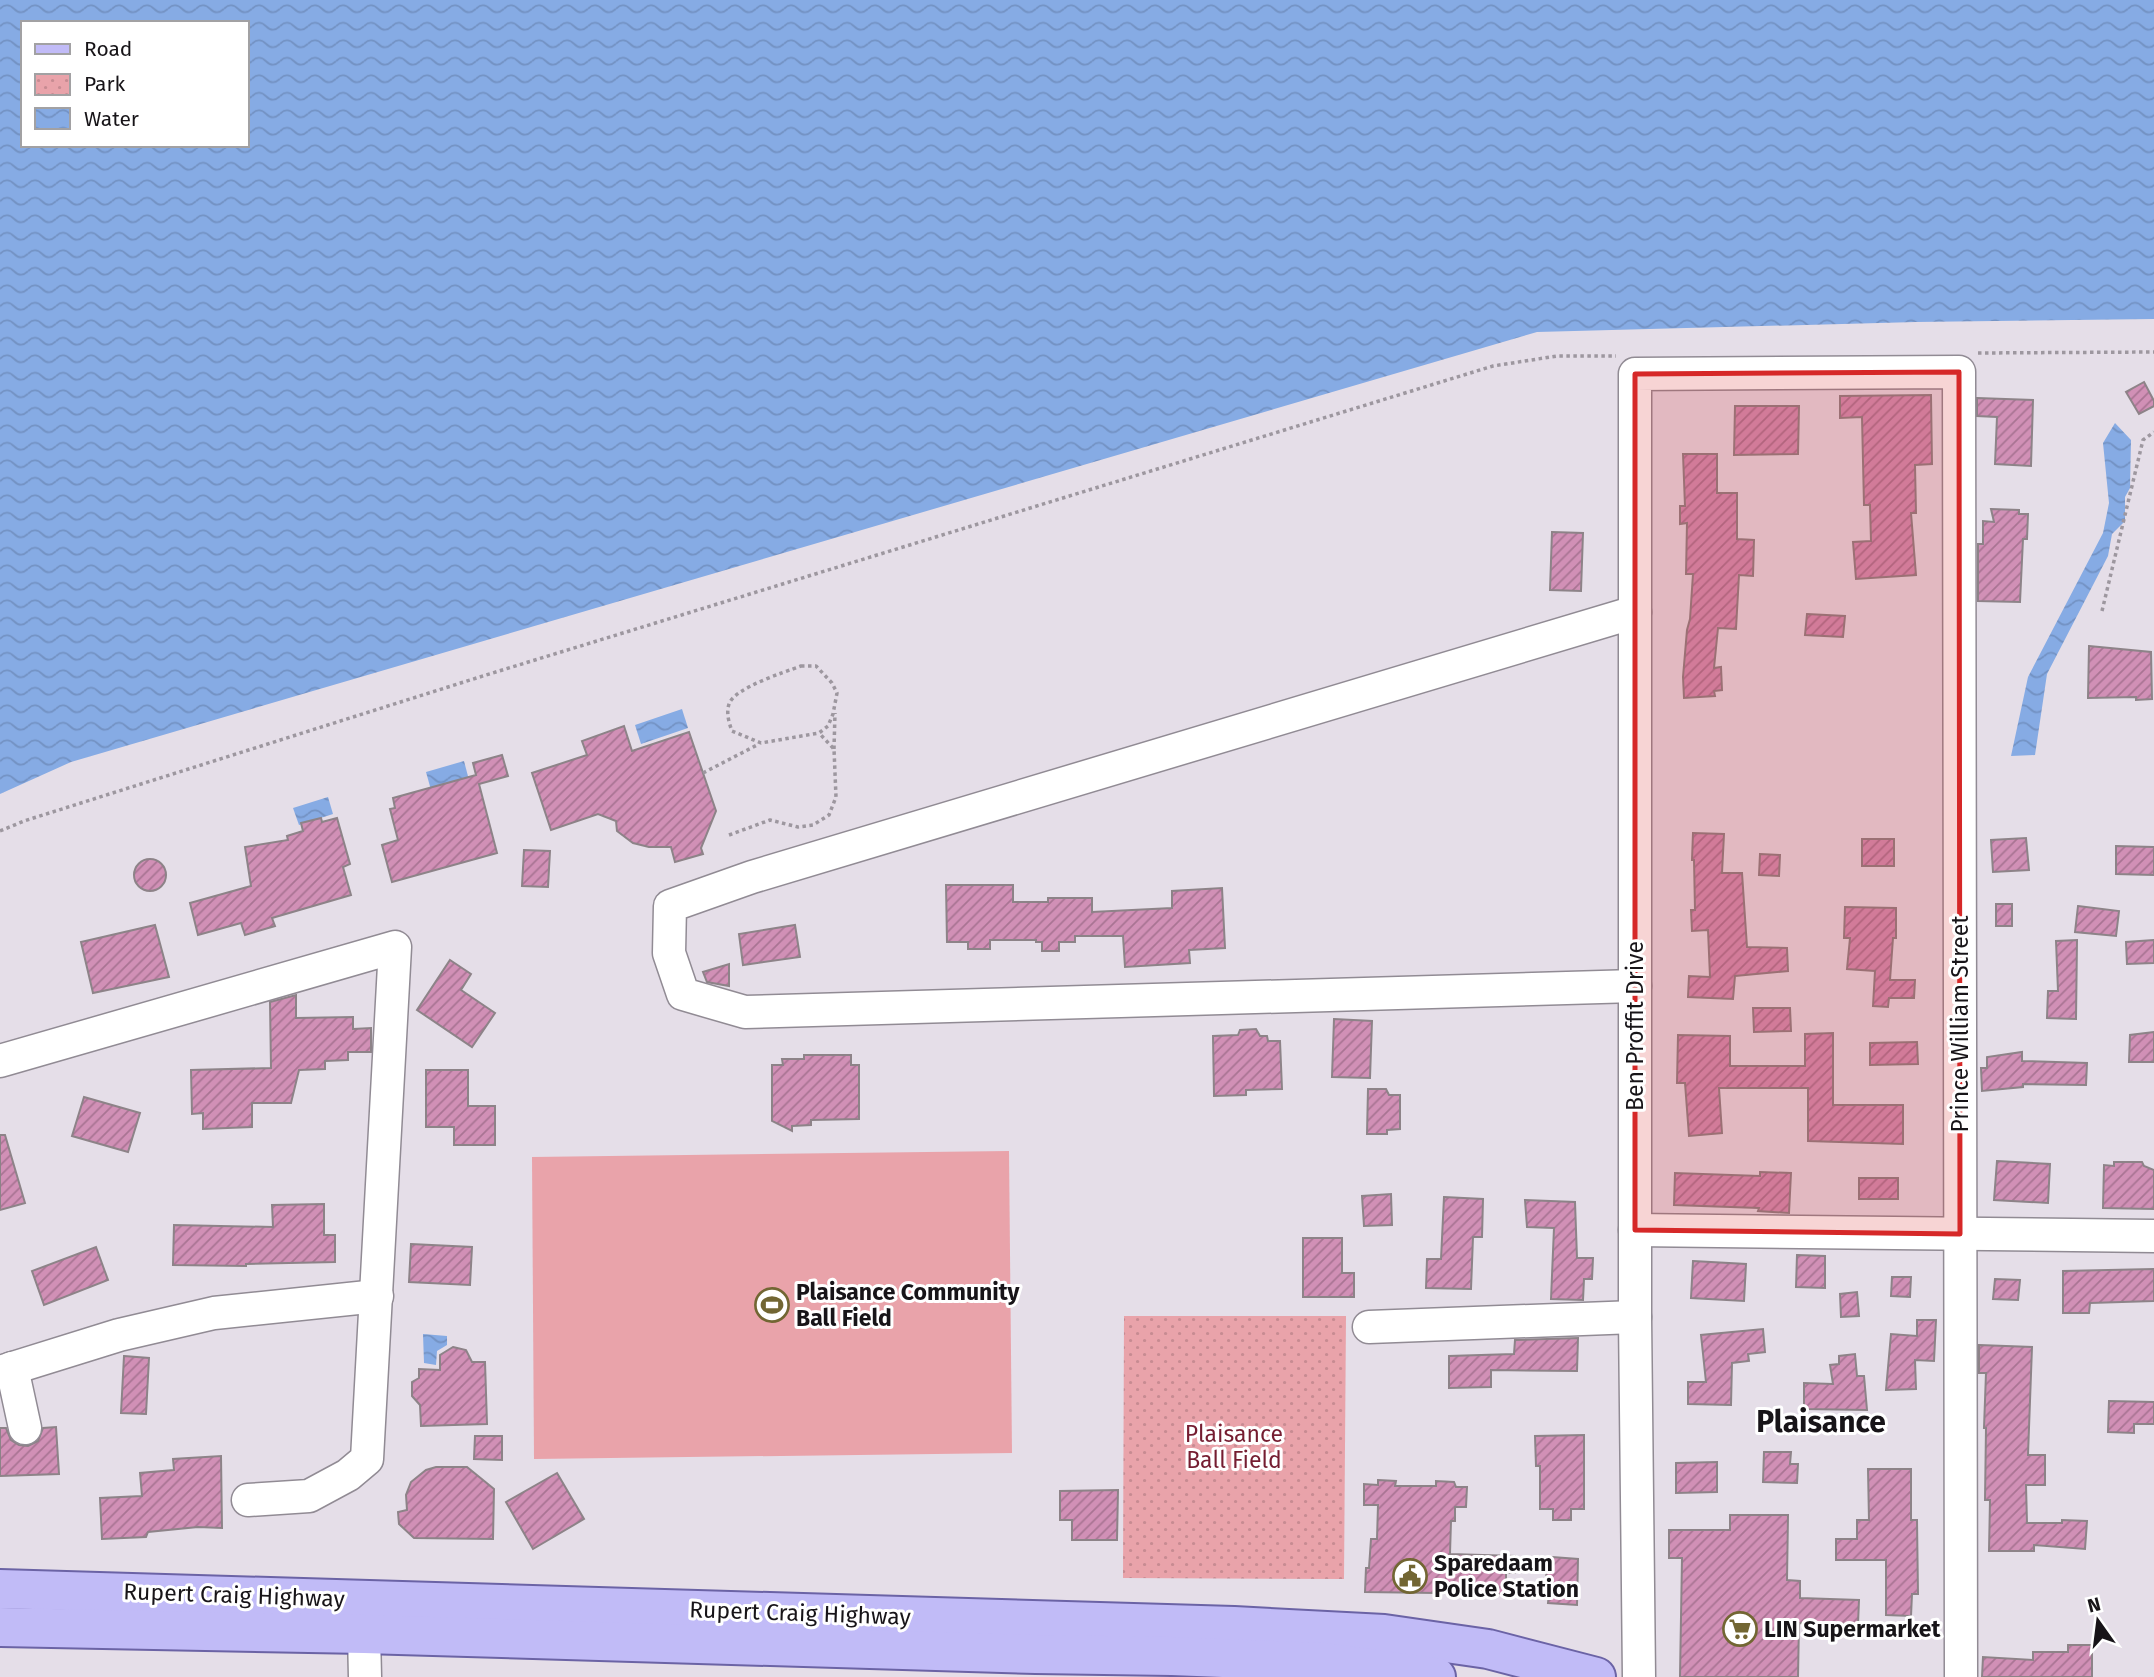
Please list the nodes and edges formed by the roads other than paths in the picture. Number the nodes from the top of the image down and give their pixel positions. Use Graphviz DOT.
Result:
graph roads {
  1 [pos="1635,374"];
  2 [pos="1635,612"];
  3 [pos="1635,986"];
  4 [pos="0,1061"];
  5 [pos="1635,1230"];
  6 [pos="1960,1234"];
  7 [pos="2154,1236"];
  8 [pos="377,1296"];
  9 [pos="1636,1317"];
  10 [pos="1369,1327"];
  11 [pos="6,1370"];
  12 [pos="25,1428"];
  13 [pos="248,1500"];
  14 [pos="0,1589"];
  15 [pos="0,1627"];
  16 [pos="365,1634"];
  17 [pos="1036,1666"];
  18 [pos="365,1677"];
  19 [pos="1436,1677"];
  20 [pos="1596,1677"];
  21 [pos="1639,1677"];
  22 [pos="1961,1677"];
  1 -- 2 [label="street, Ben Proffit Drive"];
  1 -- 6 [label="street, Prince William Street"];
  2 -- 3 [label="street, Ben Proffit Drive"];
  2 -- 3 [label="street"];
  3 -- 5 [label="street, Ben Proffit Drive"];
  4 -- 8 [label="street"];
  5 -- 6 [label="street"];
  5 -- 9 [label="street, Ben Proffit Drive"];
  6 -- 7 [label="street"];
  6 -- 22 [label="street, Prince William Street"];
  8 -- 11 [label="street"];
  8 -- 13 [label="street"];
  9 -- 10 [label="street"];
  9 -- 21 [label="street, Ben Proffit Drive"];
  11 -- 12 [label="street"];
  14 -- 20 [label="main road, Rupert Craig Highway"];
  15 -- 16 [label="main road, Rupert Craig Highway"];
  16 -- 17 [label="main road, Rupert Craig Highway"];
  16 -- 18 [label="street"];
  17 -- 19 [label="main road, Rupert Craig Highway"];
}
